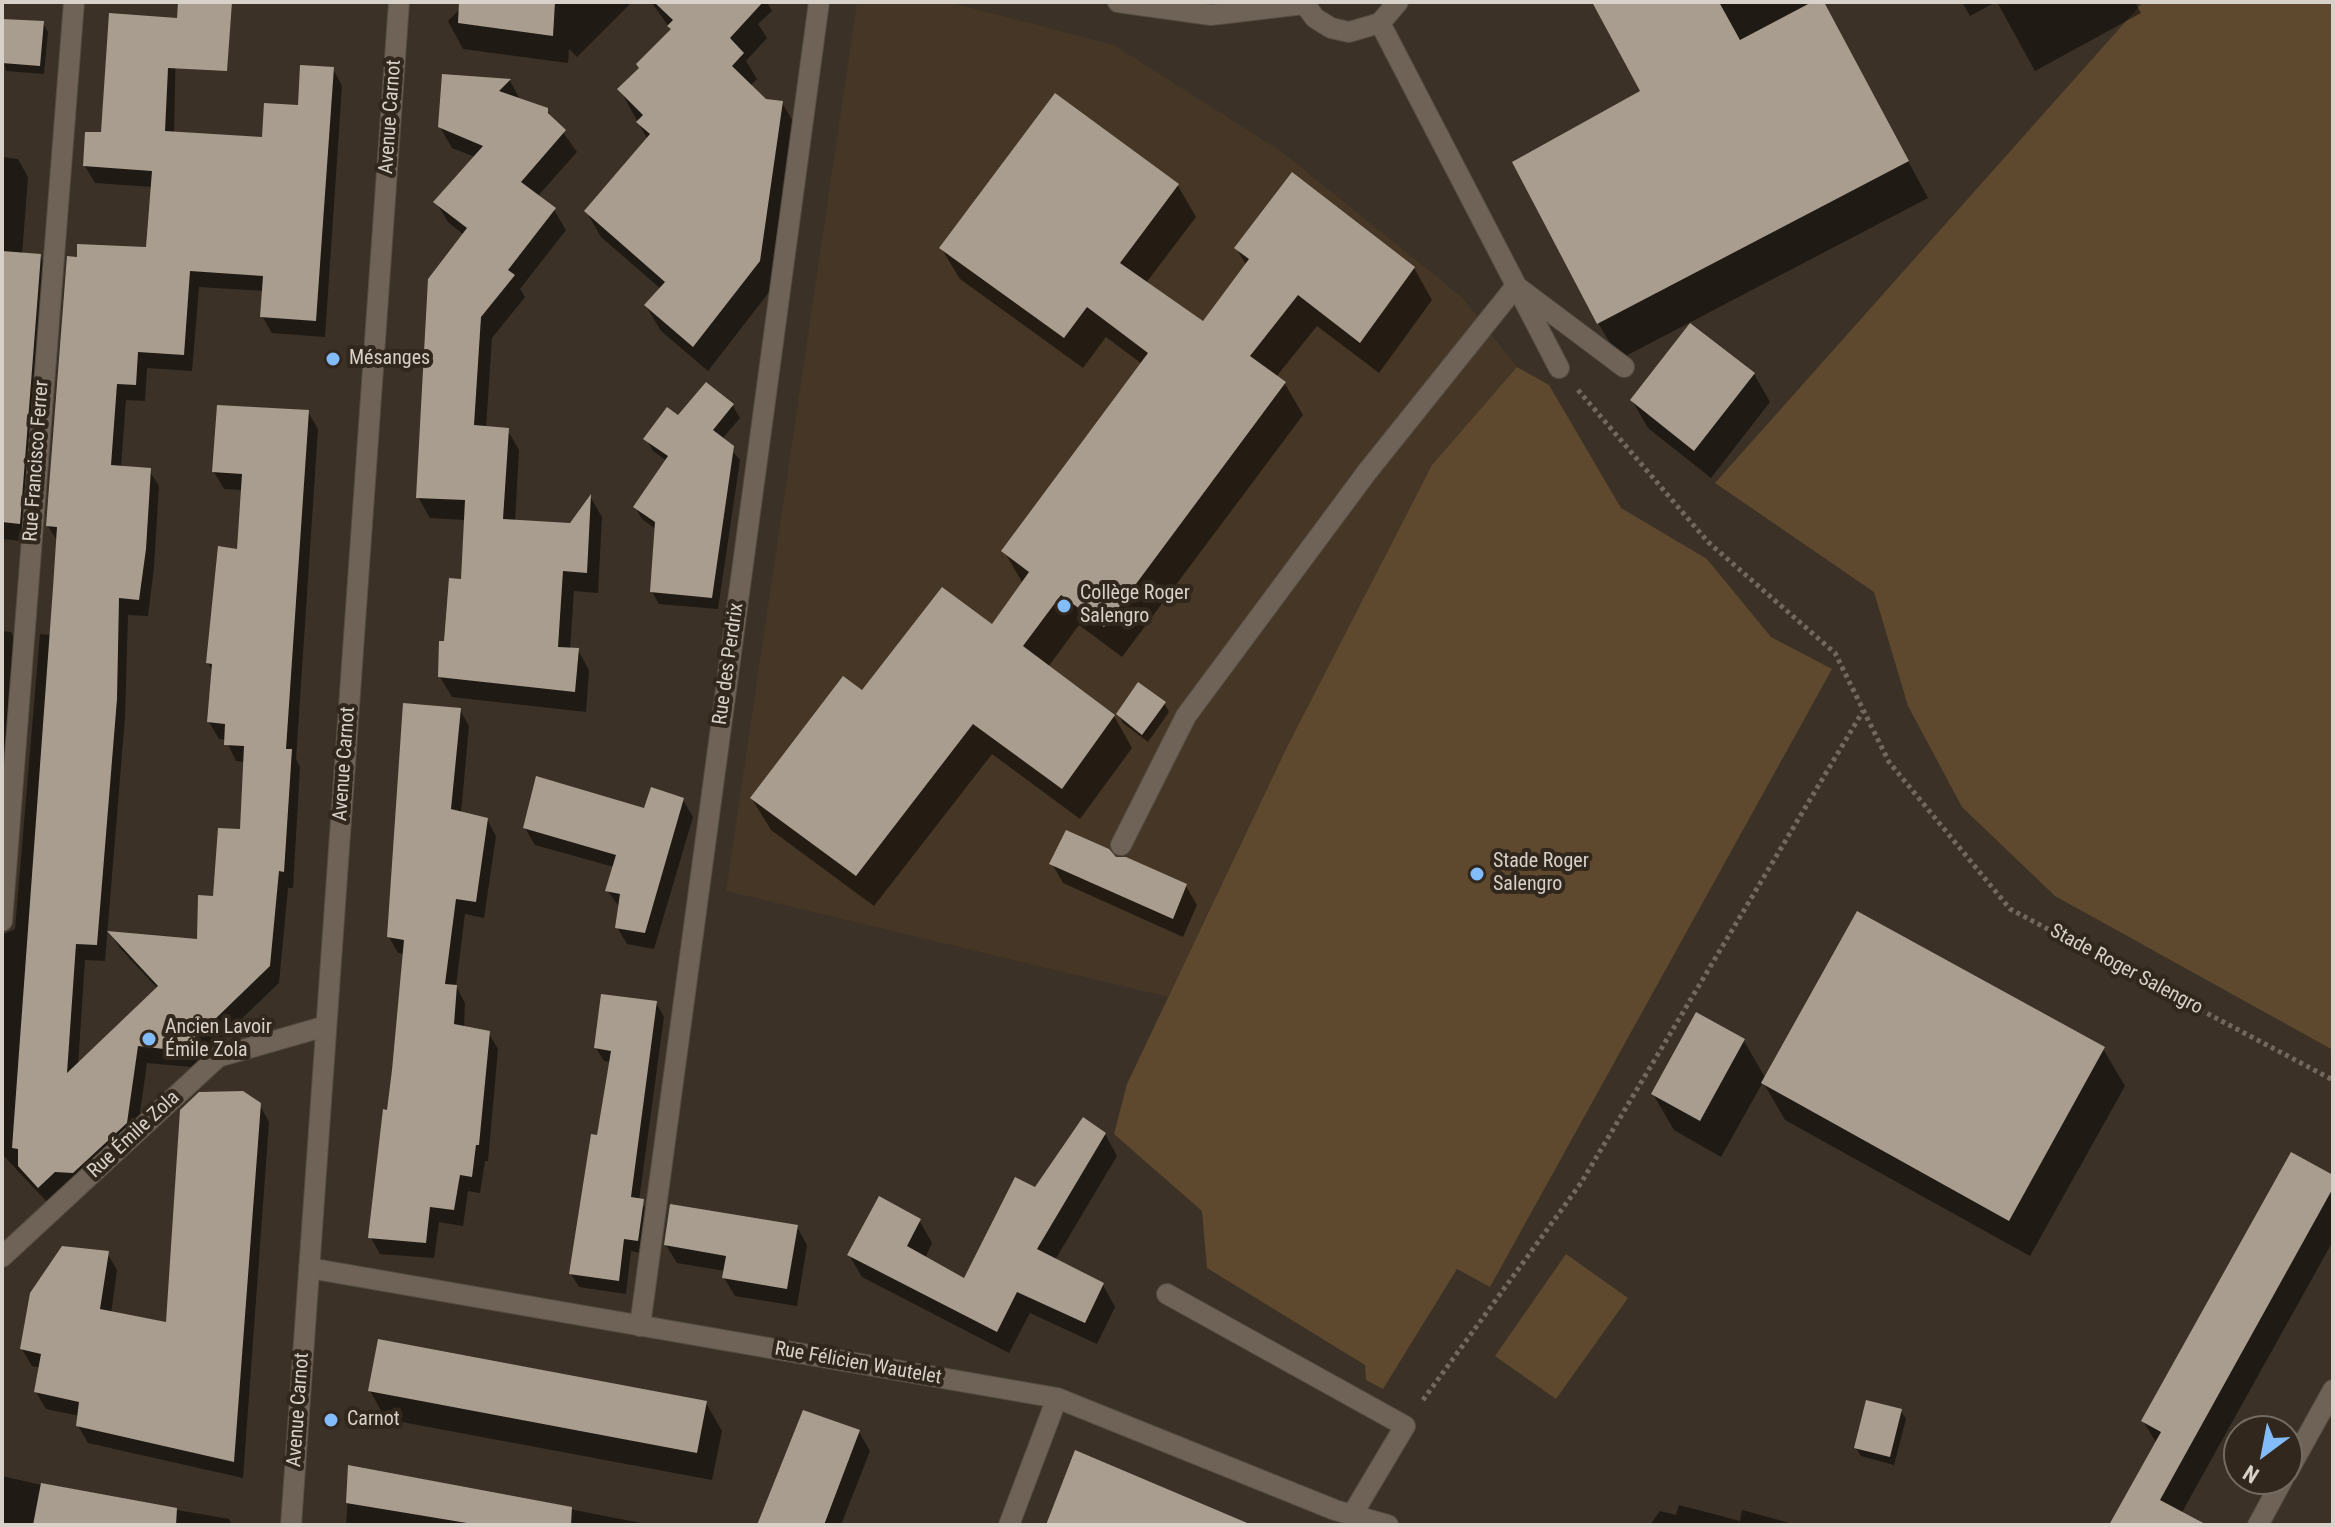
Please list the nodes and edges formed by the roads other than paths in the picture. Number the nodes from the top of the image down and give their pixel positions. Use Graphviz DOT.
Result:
graph roads {
  1 [pos="74,2"];
  2 [pos="399,2"];
  3 [pos="819,2"];
  4 [pos="1118,2"];
  5 [pos="1398,2"];
  6 [pos="1303,3"];
  7 [pos="1380,23"];
  8 [pos="1516,286"];
  9 [pos="1624,367"];
  10 [pos="1559,368"];
  11 [pos="1121,845"];
  12 [pos="2,921"];
  13 [pos="326,1026"];
  14 [pos="2,1257"];
  15 [pos="309,1268"];
  16 [pos="1167,1294"];
  17 [pos="640,1326"];
  18 [pos="2333,1390"];
  19 [pos="1057,1398"];
  20 [pos="2303,1444"];
  21 [pos="2274,1495"];
  22 [pos="1350,1520"];
  23 [pos="291,1525"];
  24 [pos="1009,1525"];
  25 [pos="1388,1525"];
  26 [pos="2258,1525"];
  1 -- 12 [label="street, Rue Francisco Ferrer"];
  2 -- 13 [label="street, Avenue Carnot"];
  3 -- 17 [label="street, Rue des Perdrix"];
  4 -- 6 [label="street"];
  5 -- 7 [label="street"];
  6 -- 7 [label="street"];
  7 -- 8 [label="street"];
  8 -- 9 [label="street"];
  8 -- 10 [label="street"];
  8 -- 11 [label="street"];
  13 -- 14 [label="street, Rue Émile Zola"];
  13 -- 15 [label="street, Avenue Carnot"];
  15 -- 17 [label="street, Rue Félicien Wautelet"];
  15 -- 23 [label="street, Avenue Carnot"];
  16 -- 22 [label="street"];
  17 -- 19 [label="street, Rue Félicien Wautelet"];
  18 -- 20 [label="street"];
  19 -- 22 [label="street, Rue Félicien Wautelet"];
  19 -- 24 [label="street"];
  21 -- 26 [label="street"];
  22 -- 25 [label="street, Rue Félicien Wautelet"];
}
